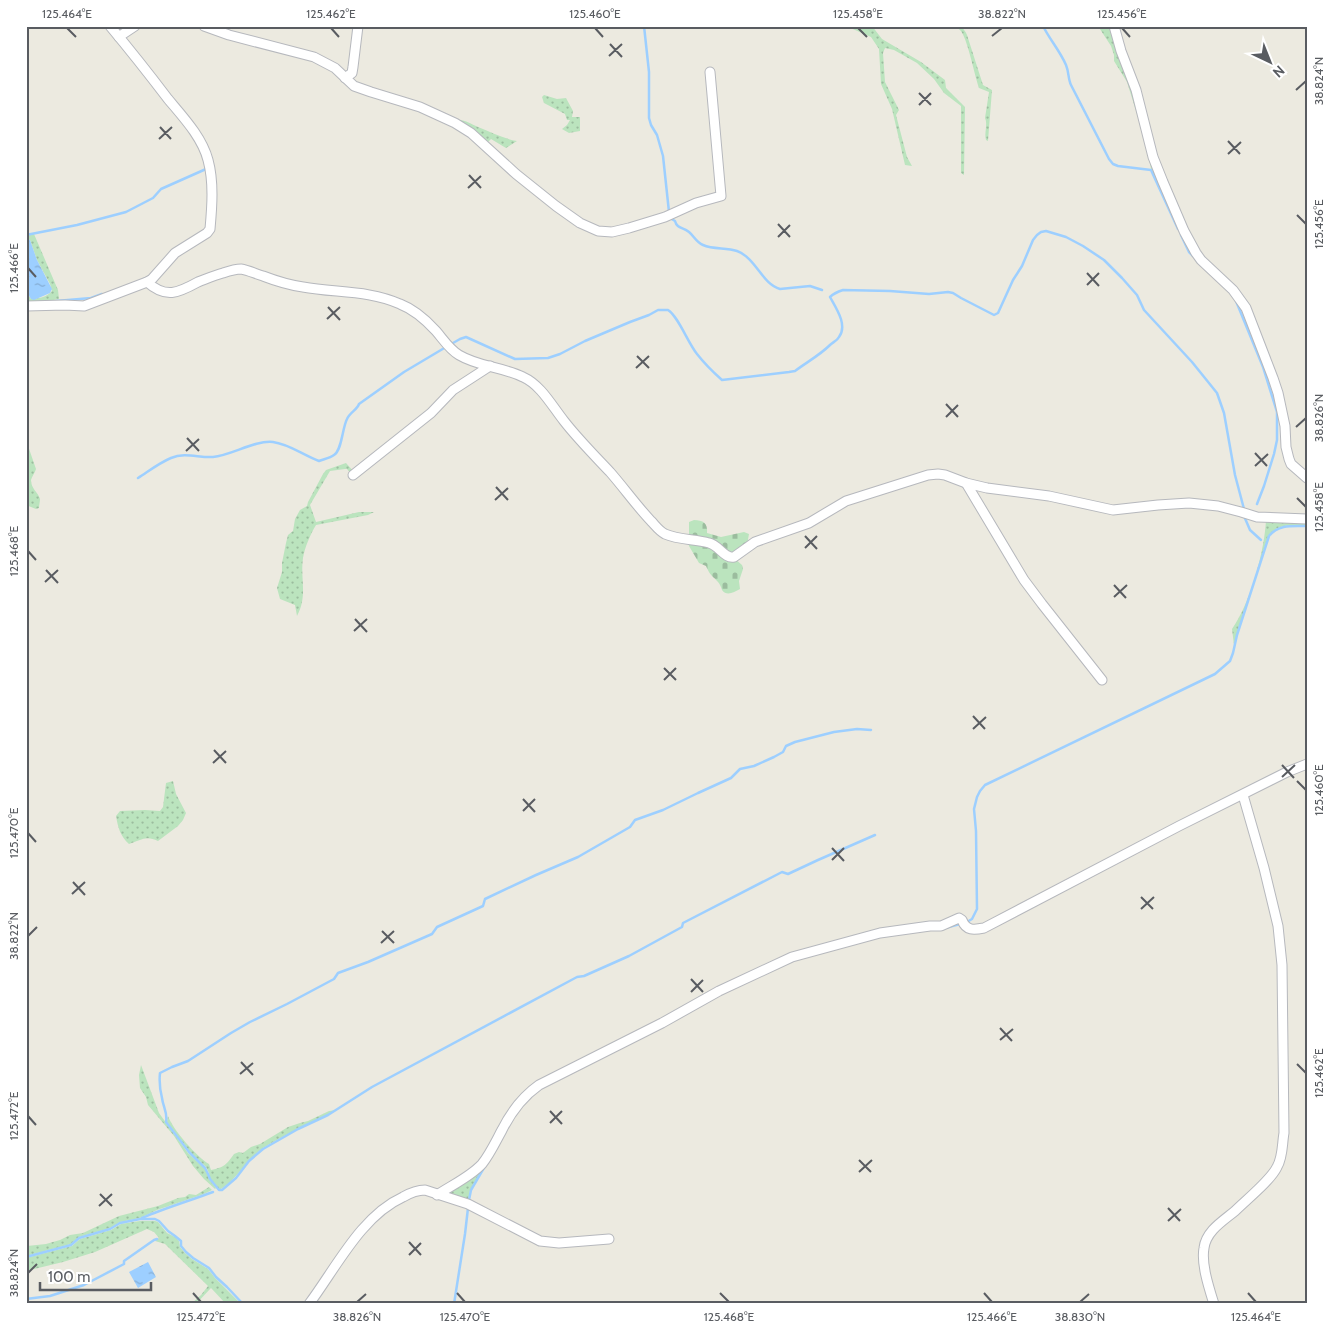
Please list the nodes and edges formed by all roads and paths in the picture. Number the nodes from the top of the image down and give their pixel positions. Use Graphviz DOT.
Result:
graph roads {
  1 [pos="110,26"];
  2 [pos="135,26"];
  3 [pos="204,26"];
  4 [pos="358,26"];
  5 [pos="1114,26"];
  6 [pos="119,37"];
  7 [pos="710,72"];
  8 [pos="345,78"];
  9 [pos="147,282"];
  10 [pos="26,306"];
  11 [pos="490,366"];
  12 [pos="353,475"];
  13 [pos="1307,478"];
  14 [pos="966,483"];
  15 [pos="1307,519"];
  16 [pos="1102,680"];
  17 [pos="1307,764"];
  18 [pos="1243,795"];
  19 [pos="437,1195"];
  20 [pos="609,1239"];
  21 [pos="310,1304"];
  22 [pos="1214,1304"];
  1 -- 6 [label="street"];
  2 -- 6 [label="street"];
  3 -- 8 [label="street"];
  4 -- 8 [label="street"];
  5 -- 13 [label="street"];
  6 -- 9 [label="street"];
  7 -- 8 [label="street"];
  9 -- 10 [label="street"];
  9 -- 11 [label="street"];
  11 -- 12 [label="street"];
  11 -- 14 [label="street"];
  14 -- 15 [label="street"];
  14 -- 16 [label="street"];
  17 -- 18 [label="street"];
  18 -- 19 [label="street"];
  18 -- 22 [label="street"];
  19 -- 20 [label="street"];
  19 -- 21 [label="street"];
}
